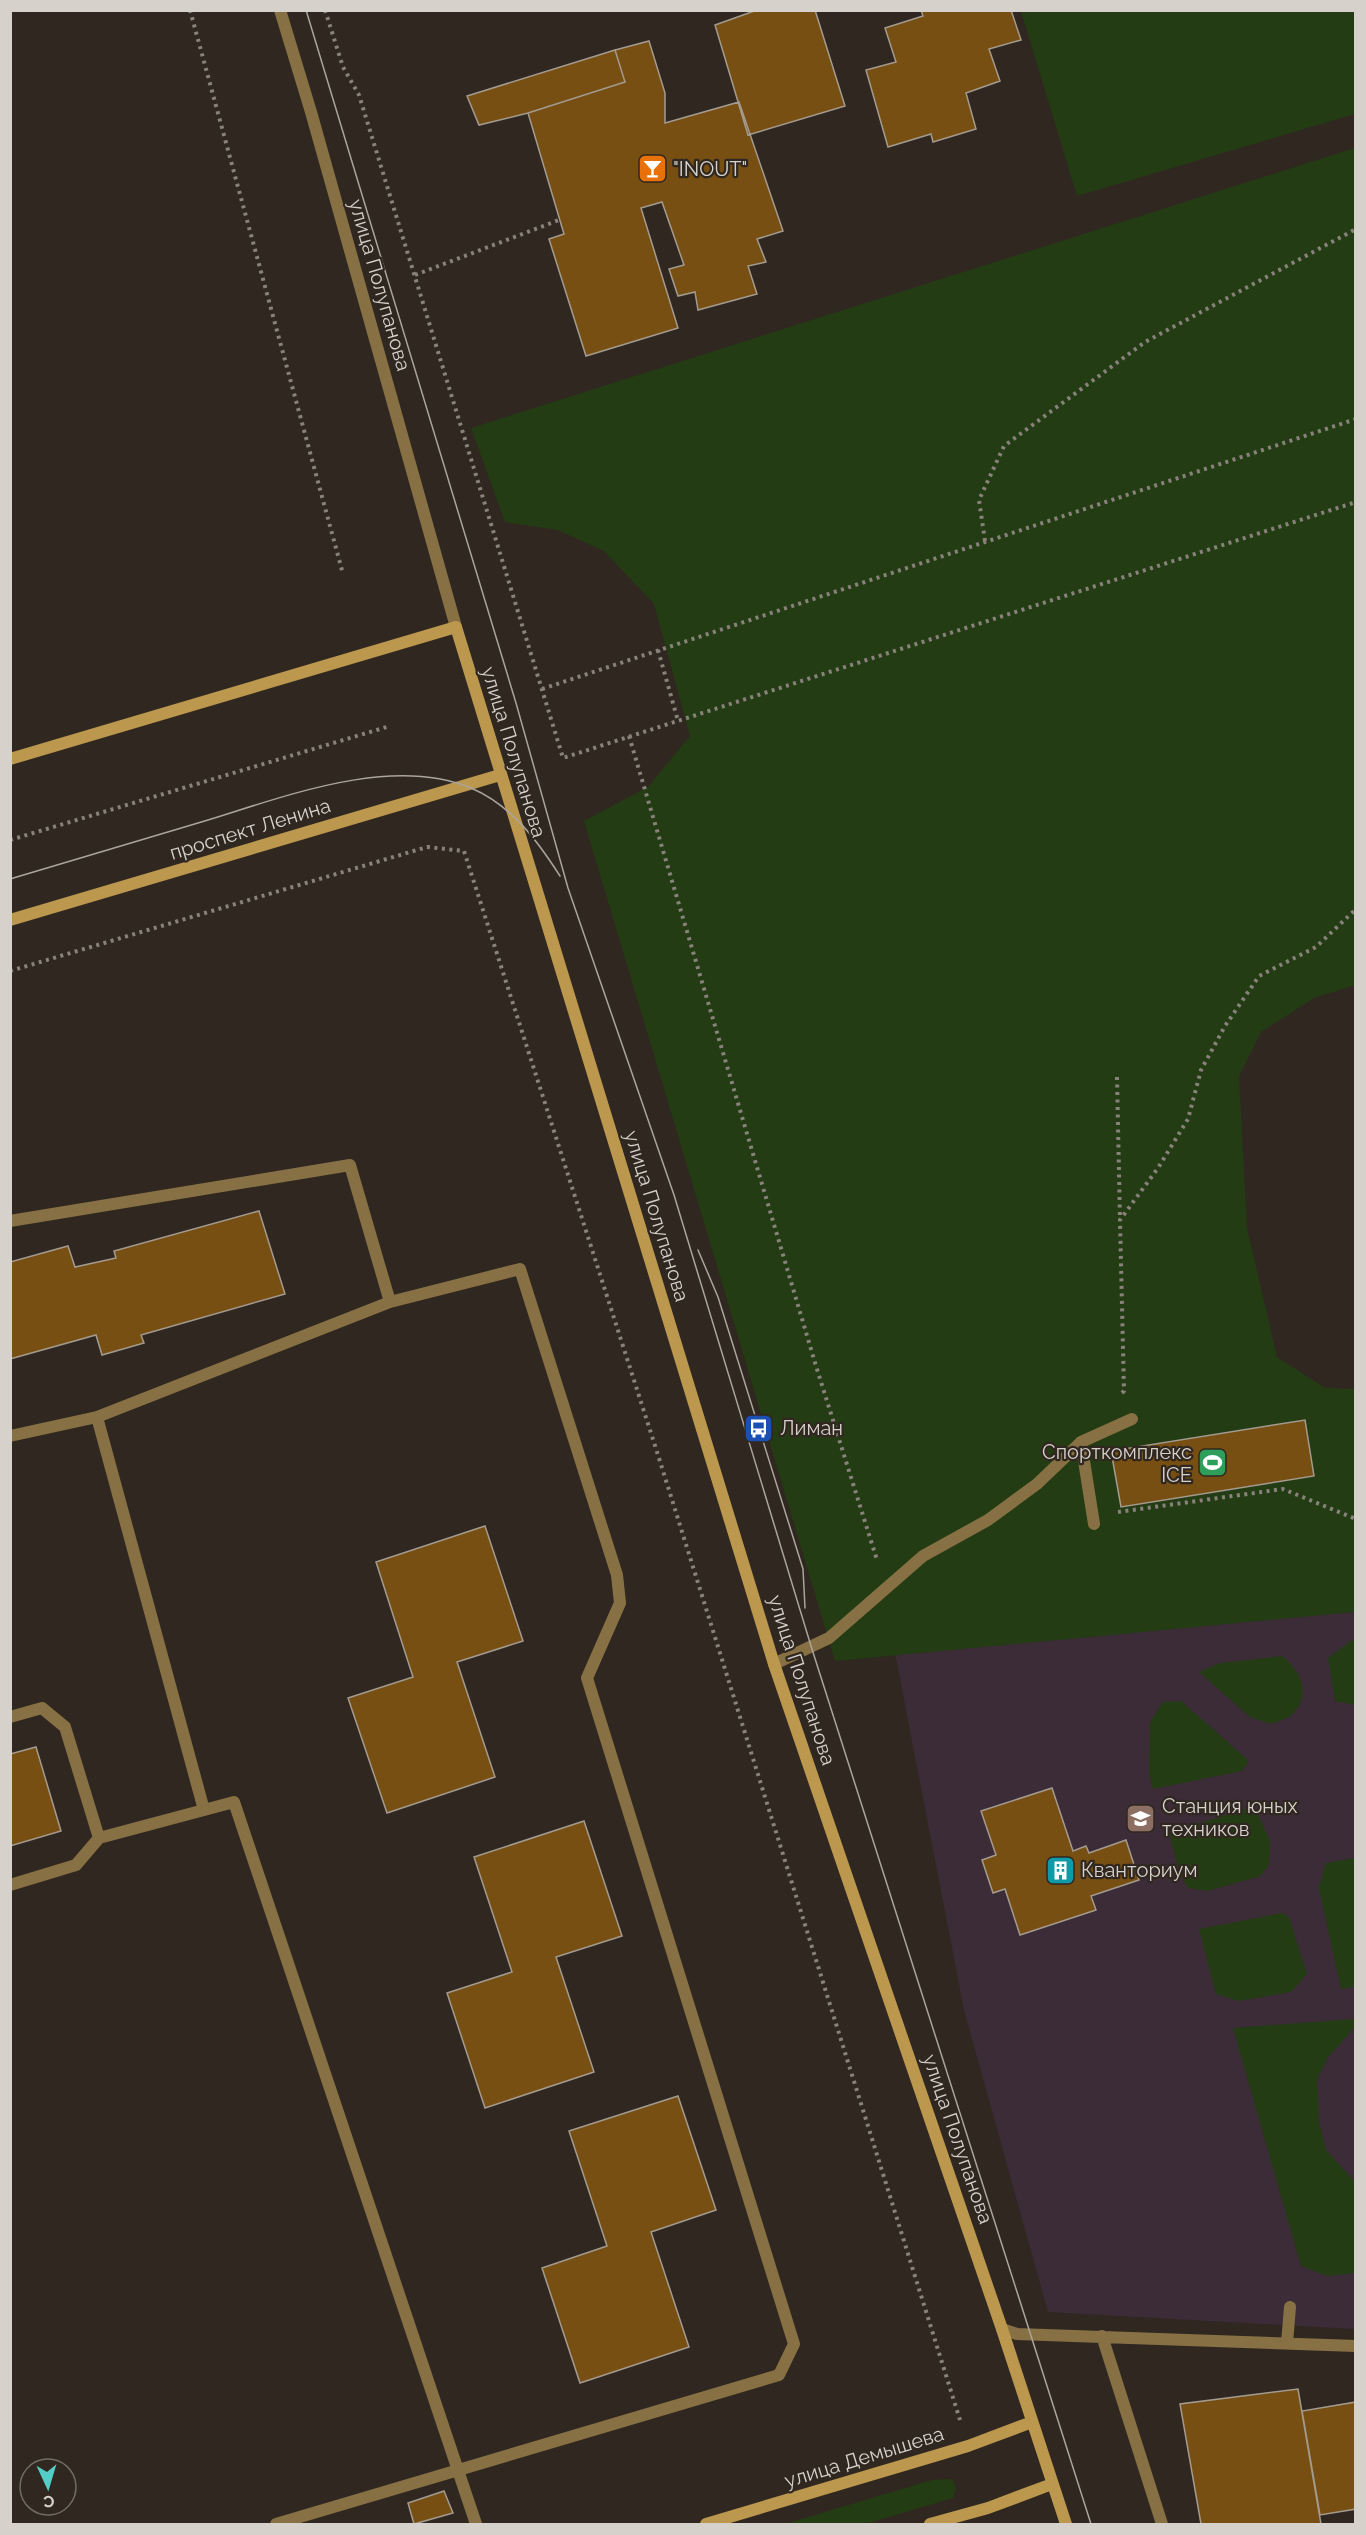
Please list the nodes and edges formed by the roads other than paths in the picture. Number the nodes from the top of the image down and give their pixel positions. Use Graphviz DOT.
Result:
graph roads {
  1 [pos="280,10"];
  2 [pos="456,627"];
  3 [pos="10,759"];
  4 [pos="501,775"];
  5 [pos="10,920"];
  6 [pos="10,1221"];
  7 [pos="390,1302"];
  8 [pos="97,1417"];
  9 [pos="1132,1419"];
  10 [pos="10,1436"];
  11 [pos="1081,1442"];
  12 [pos="1093,1520"];
  13 [pos="774,1664"];
  14 [pos="10,1717"];
  15 [pos="204,1810"];
  16 [pos="99,1838"];
  17 [pos="10,1885"];
  18 [pos="1290,2307"];
  19 [pos="1002,2329"];
  20 [pos="1102,2336"];
  21 [pos="1287,2343"];
  22 [pos="1356,2346"];
  23 [pos="1032,2422"];
  24 [pos="458,2469"];
  25 [pos="1052,2484"];
  26 [pos="276,2524"];
  27 [pos="476,2524"];
  28 [pos="706,2524"];
  29 [pos="930,2524"];
  30 [pos="1066,2524"];
  31 [pos="1162,2524"];
  1 -- 2 [label="street, улица Полупанова"];
  2 -- 3 [label="street"];
  2 -- 4 [label="street, улица Полупанова"];
  4 -- 5 [label="street, проспект Ленина"];
  4 -- 13 [label="street, улица Полупанова"];
  6 -- 7 [label="street"];
  7 -- 8 [label="street"];
  7 -- 24 [label="street"];
  8 -- 10 [label="street"];
  8 -- 15 [label="street"];
  9 -- 11 [label="street"];
  11 -- 12 [label="street"];
  11 -- 13 [label="street"];
  13 -- 19 [label="street, улица Полупанова"];
  14 -- 16 [label="street"];
  15 -- 16 [label="street"];
  15 -- 24 [label="street"];
  16 -- 17 [label="street"];
  18 -- 21 [label="street"];
  19 -- 20 [label="street"];
  19 -- 23 [label="street, улица Полупанова"];
  20 -- 21 [label="street"];
  20 -- 31 [label="street"];
  21 -- 22 [label="street"];
  23 -- 25 [label="street, улица Полупанова"];
  23 -- 28 [label="street, улица Демышева"];
  24 -- 26 [label="street"];
  24 -- 27 [label="street"];
  25 -- 29 [label="street"];
  25 -- 30 [label="street"];
}
